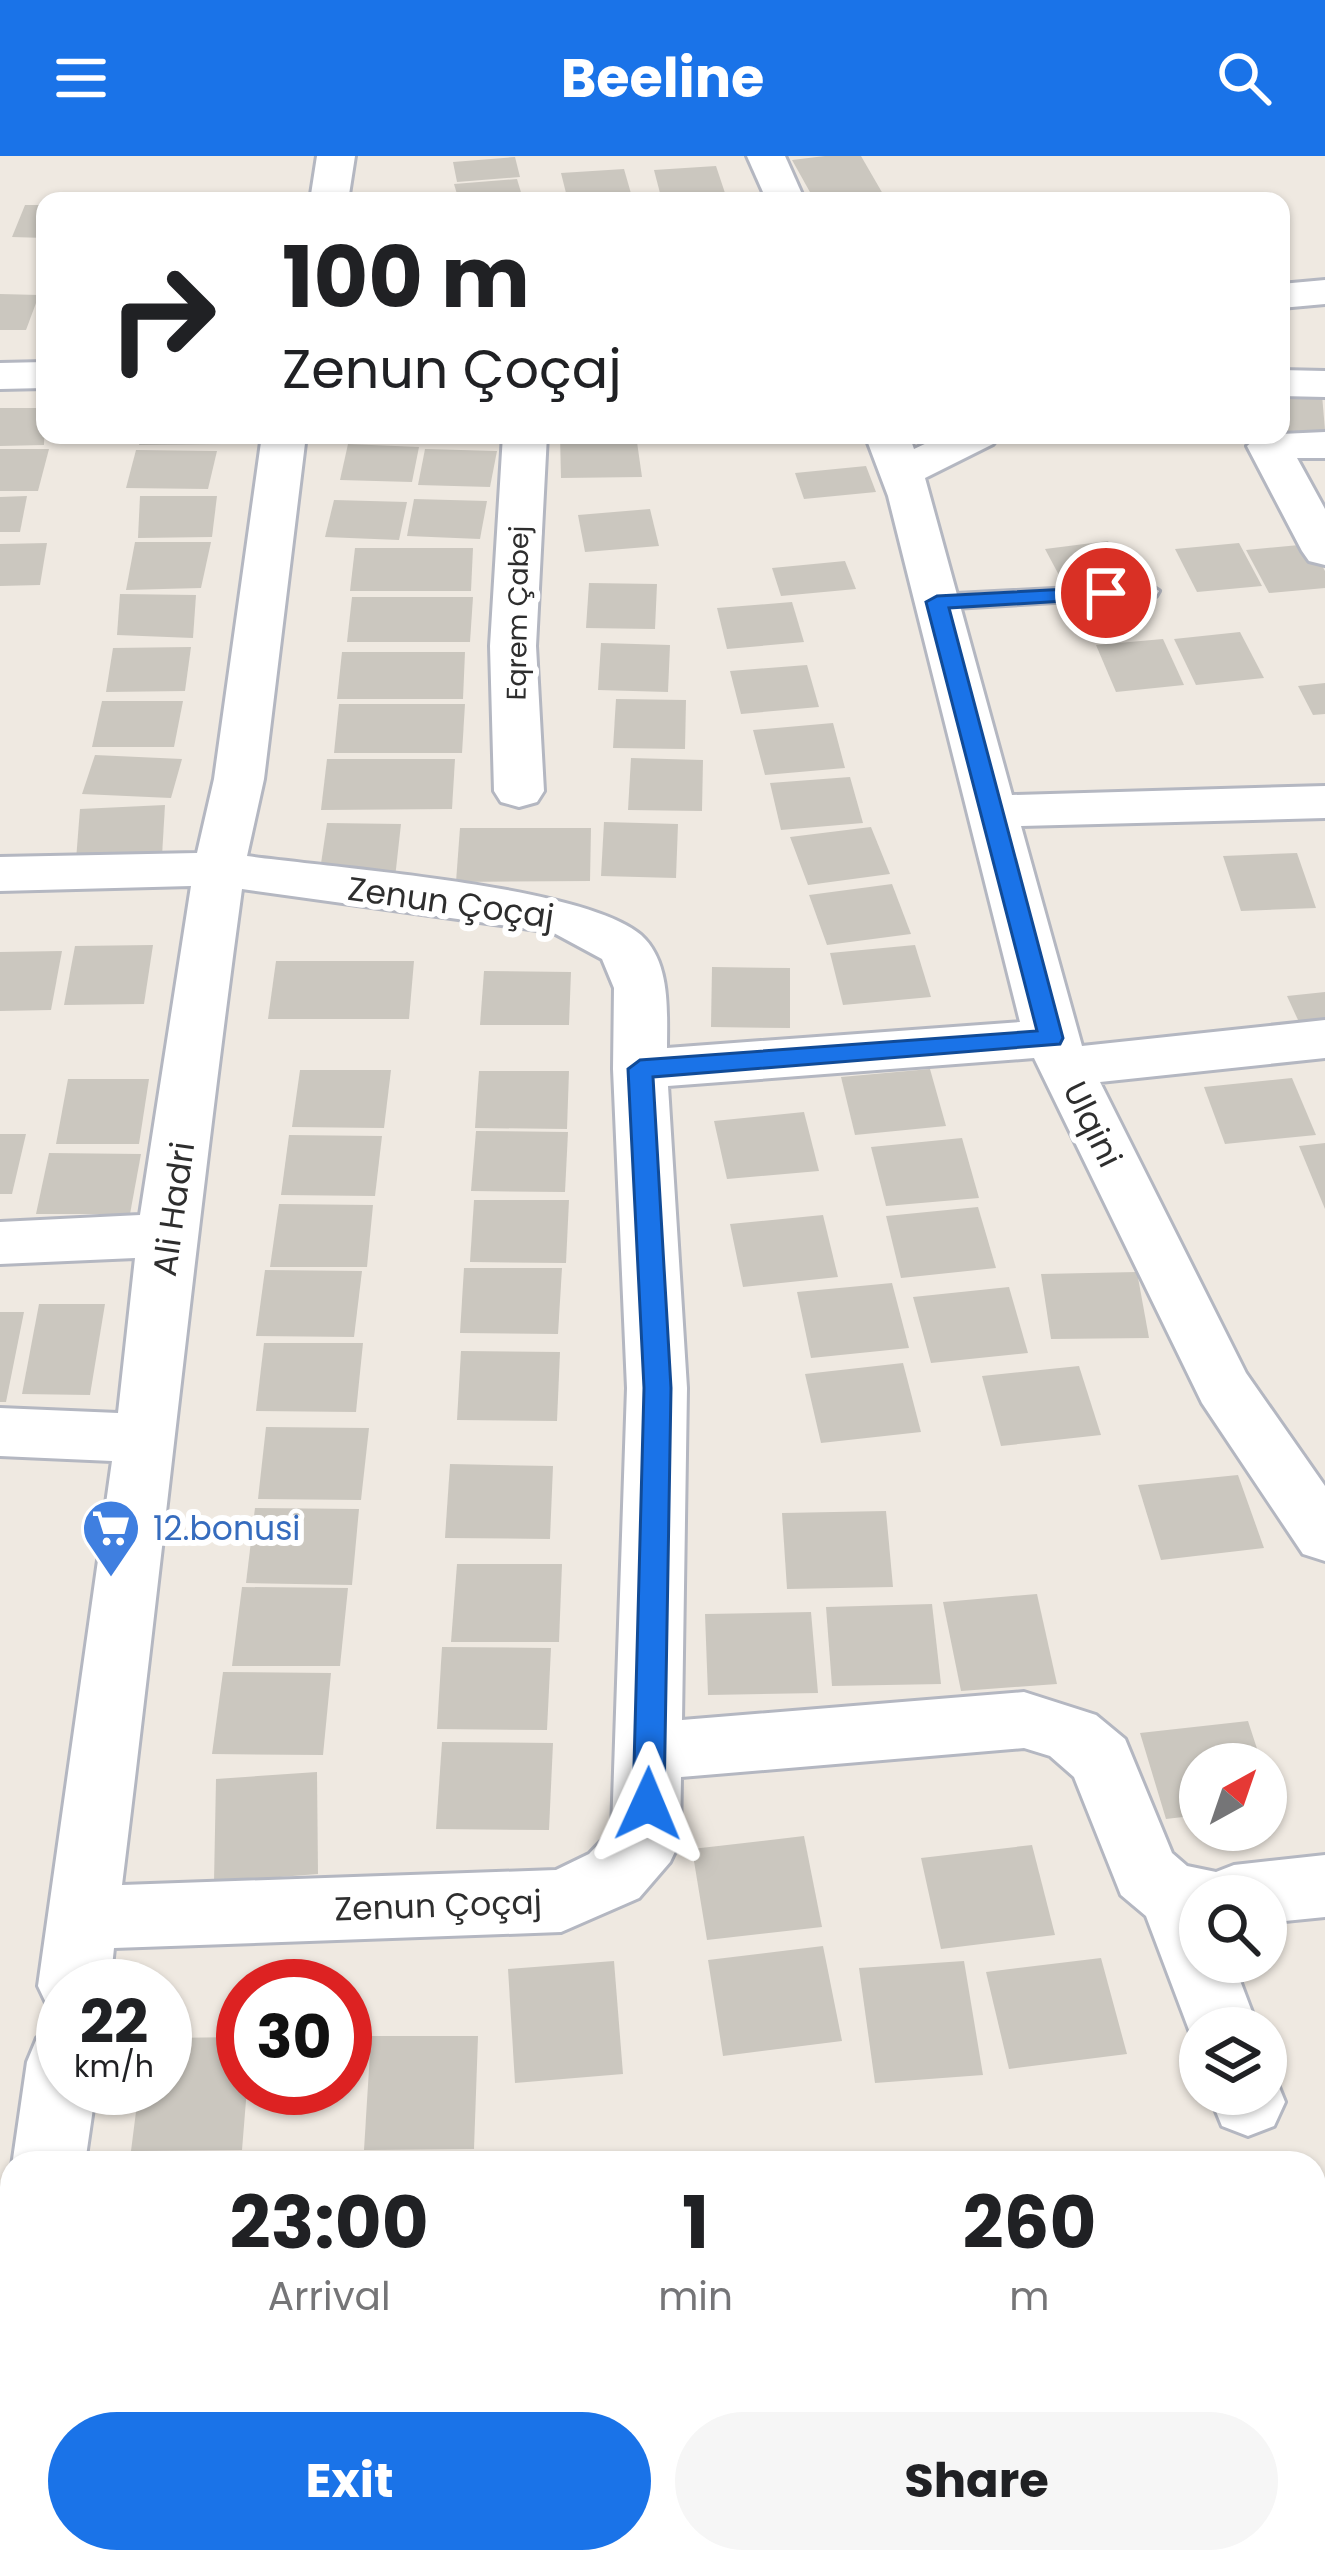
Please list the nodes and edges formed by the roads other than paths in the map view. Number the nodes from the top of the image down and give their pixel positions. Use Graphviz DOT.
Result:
graph roads {
  1 [pos="336,156"];
  2 [pos="766,156"];
  3 [pos="330,192"];
  4 [pos="782,192"];
  5 [pos="1325,292"];
  6 [pos="1290,295"];
  7 [pos="36,375"];
  8 [pos="0,376"];
  9 [pos="1290,382"];
  10 [pos="1325,384"];
  11 [pos="283,444"];
  12 [pos="524,444"];
  13 [pos="936,444"];
  14 [pos="1325,445"];
  15 [pos="894,453"];
  16 [pos="1325,550"];
  17 [pos="1148,591"];
  18 [pos="937,602"];
  19 [pos="519,791"];
  20 [pos="1325,802"];
  21 [pos="990,811"];
  22 [pos="219,869"];
  23 [pos="0,874"];
  24 [pos="1325,1039"];
  25 [pos="1058,1052"];
  26 [pos="640,1069"];
  27 [pos="166,1235"];
  28 [pos="0,1243"];
  29 [pos="0,1432"];
  30 [pos="146,1438"];
  31 [pos="1325,1536"];
  32 [pos="650,1751"];
  33 [pos="1325,1886"];
  34 [pos="1179,1887"];
  35 [pos="1287,1889"];
  36 [pos="84,1918"];
  37 [pos="78,1959"];
  38 [pos="55,2115"];
  39 [pos="50,2151"];
  1 -- 3 [label="street"];
  2 -- 4 [label="street"];
  5 -- 6 [label="street"];
  7 -- 8 [label="street"];
  9 -- 10 [label="street"];
  11 -- 22 [label="street, Ali Hadri"];
  12 -- 19 [label="street, Eqrem Çabej"];
  13 -- 15 [label="street"];
  14 -- 16 [label="street"];
  15 -- 18 [label="street, Ulqini"];
  17 -- 18 [label="lane"];
  18 -- 21 [label="street, Ulqini"];
  20 -- 21 [label="street"];
  21 -- 25 [label="street, Ulqini"];
  22 -- 23 [label="street, Zenun Çoçaj"];
  22 -- 26 [label="street, Zenun Çoçaj"];
  22 -- 27 [label="street, Ali Hadri"];
  24 -- 25 [label="street"];
  25 -- 26 [label="street"];
  25 -- 31 [label="street, Ulqini"];
  26 -- 32 [label="street, Zenun Çoçaj"];
  27 -- 28 [label="street"];
  27 -- 30 [label="street, Ali Hadri"];
  29 -- 30 [label="street"];
  30 -- 36 [label="street, Ali Hadri"];
  32 -- 34 [label="street"];
  32 -- 36 [label="street, Zenun Çoçaj"];
  33 -- 35 [label="street"];
  36 -- 37 [label="street, Ali Hadri"];
  38 -- 39 [label="street"];
}
